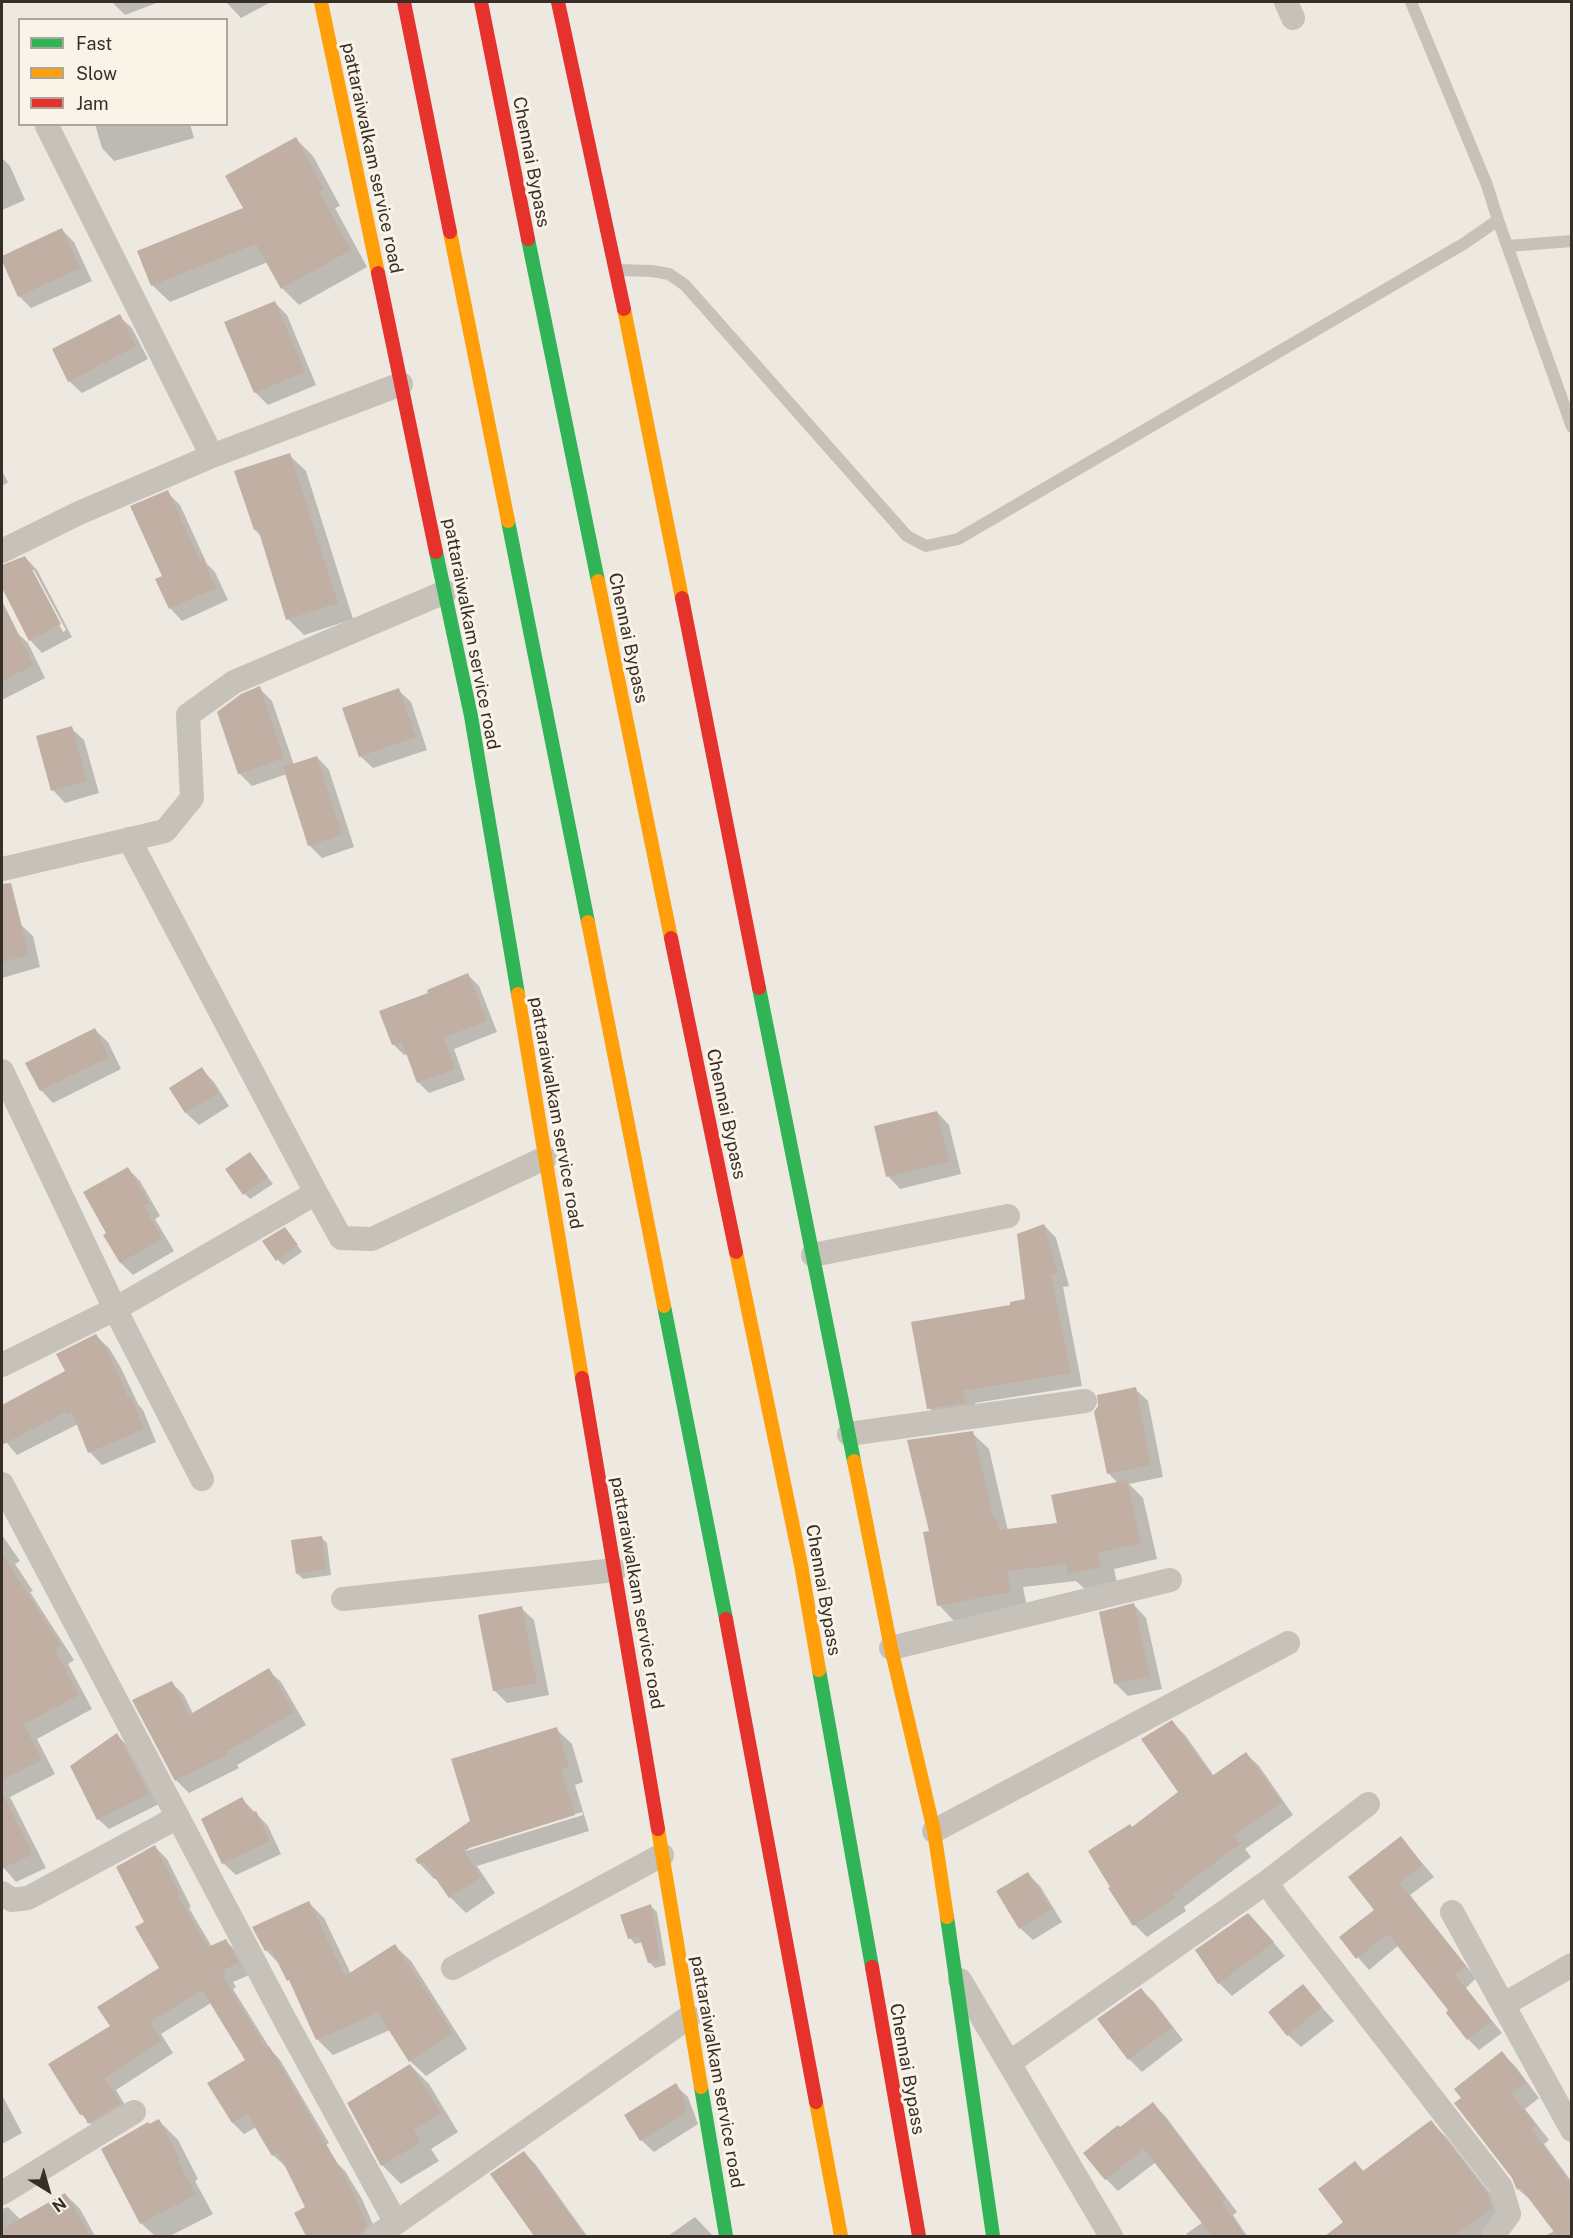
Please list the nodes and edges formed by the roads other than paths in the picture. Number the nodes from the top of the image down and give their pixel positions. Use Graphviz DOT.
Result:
graph roads {
  1 [pos="321,2"];
  2 [pos="404,2"];
  3 [pos="481,2"];
  4 [pos="558,2"];
  5 [pos="1411,2"];
  6 [pos="47,126"];
  7 [pos="1498,220"];
  8 [pos="1572,242"];
  9 [pos="1508,246"];
  10 [pos="616,270"];
  11 [pos="401,384"];
  12 [pos="1572,428"];
  13 [pos="212,456"];
  14 [pos="2,551"];
  15 [pos="445,592"];
  16 [pos="129,839"];
  17 [pos="2,869"];
  18 [pos="2,1071"];
  19 [pos="545,1158"];
  20 [pos="316,1193"];
  21 [pos="1008,1216"];
  22 [pos="813,1255"];
  23 [pos="115,1309"];
  24 [pos="2,1365"];
  25 [pos="1085,1401"];
  26 [pos="849,1434"];
  27 [pos="202,1479"];
  28 [pos="2,1484"];
  29 [pos="615,1570"];
  30 [pos="1170,1580"];
  31 [pos="343,1599"];
  32 [pos="1288,1643"];
  33 [pos="891,1648"];
  34 [pos="1368,1804"];
  35 [pos="178,1817"];
  36 [pos="934,1831"];
  37 [pos="662,1855"];
  38 [pos="1267,1882"];
  39 [pos="2,1893"];
  40 [pos="1452,1912"];
  41 [pos="1572,1965"];
  42 [pos="453,1968"];
  43 [pos="956,1973"];
  44 [pos="1503,2005"];
  45 [pos="689,2017"];
  46 [pos="1009,2063"];
  47 [pos="134,2112"];
  48 [pos="1572,2130"];
  49 [pos="2,2193"];
  50 [pos="396,2223"];
  51 [pos="376,2236"];
  52 [pos="726,2236"];
  53 [pos="841,2236"];
  54 [pos="919,2236"];
  55 [pos="993,2236"];
  56 [pos="1111,2236"];
  57 [pos="1493,2236"];
  1 -- 11 [label="main road, pattaraiwalkam service road"];
  2 -- 53 [label="main road"];
  3 -- 54 [label="main road, Chennai Bypass"];
  4 -- 10 [label="main road"];
  5 -- 7 [label="lane"];
  6 -- 13 [label="street"];
  7 -- 9 [label="lane"];
  7 -- 10 [label="lane"];
  8 -- 9 [label="lane"];
  9 -- 12 [label="lane"];
  10 -- 22 [label="main road"];
  11 -- 13 [label="street"];
  11 -- 15 [label="main road, pattaraiwalkam service road"];
  13 -- 14 [label="street"];
  15 -- 16 [label="street"];
  15 -- 19 [label="main road, pattaraiwalkam service road"];
  16 -- 17 [label="street"];
  16 -- 20 [label="street"];
  18 -- 23 [label="street"];
  19 -- 20 [label="street"];
  19 -- 29 [label="main road, pattaraiwalkam service road"];
  20 -- 23 [label="street"];
  21 -- 22 [label="street"];
  22 -- 26 [label="main road"];
  23 -- 24 [label="street"];
  23 -- 27 [label="street"];
  25 -- 26 [label="street"];
  26 -- 33 [label="main road"];
  28 -- 35 [label="street"];
  29 -- 31 [label="street"];
  29 -- 37 [label="main road, pattaraiwalkam service road"];
  30 -- 33 [label="street"];
  32 -- 36 [label="street"];
  33 -- 36 [label="main road"];
  34 -- 38 [label="street"];
  35 -- 39 [label="street"];
  35 -- 50 [label="street"];
  36 -- 43 [label="main road"];
  37 -- 42 [label="street"];
  37 -- 45 [label="main road, pattaraiwalkam service road"];
  38 -- 46 [label="street"];
  38 -- 57 [label="street"];
  40 -- 44 [label="street"];
  41 -- 44 [label="street"];
  43 -- 46 [label="street"];
  43 -- 55 [label="main road"];
  44 -- 48 [label="street"];
  45 -- 50 [label="street"];
  45 -- 52 [label="main road, pattaraiwalkam service road"];
  46 -- 56 [label="street"];
  47 -- 49 [label="street"];
  50 -- 51 [label="street"];
}
